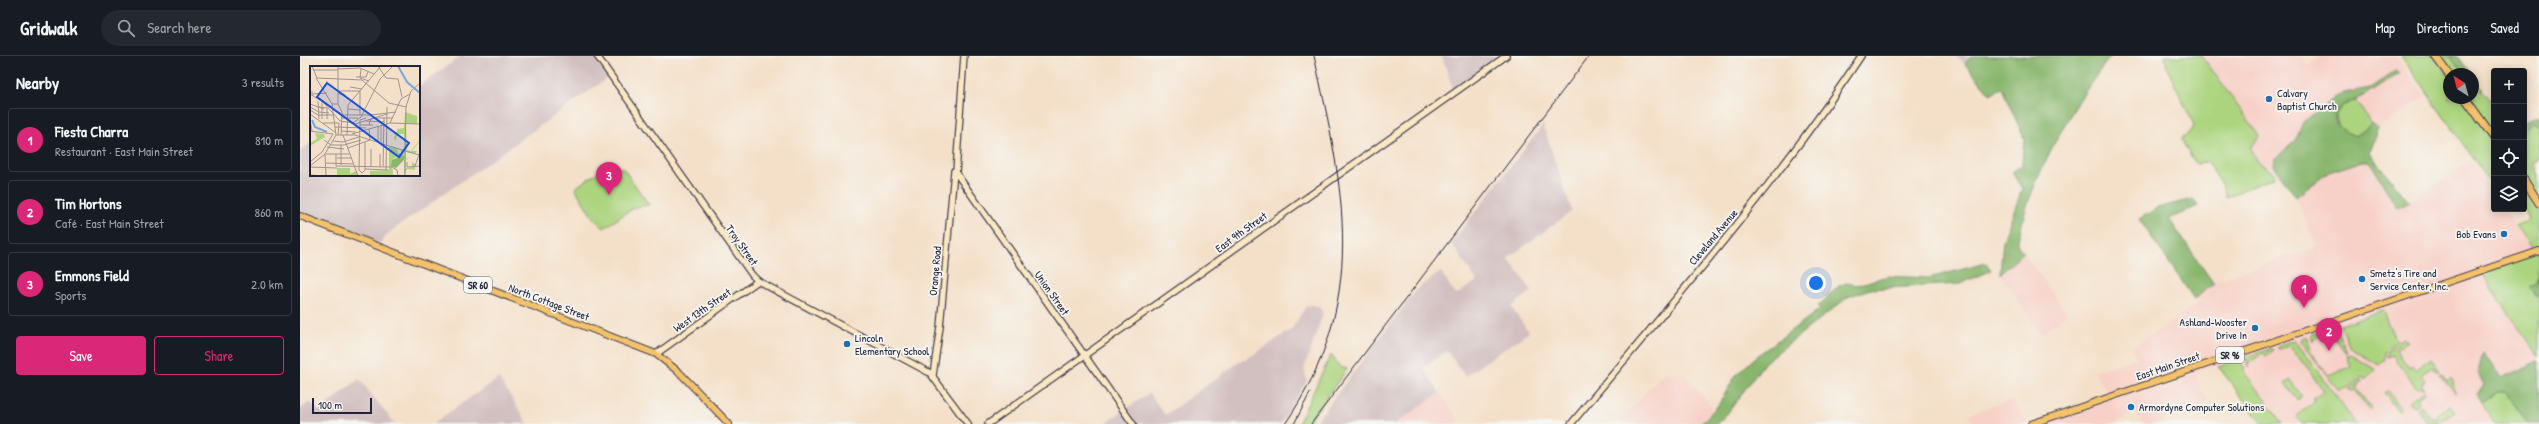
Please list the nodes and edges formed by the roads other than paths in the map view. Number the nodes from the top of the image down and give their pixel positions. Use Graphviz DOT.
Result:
graph roads {
  1 [pos="597,56"];
  2 [pos="964,56"];
  3 [pos="1506,56"];
  4 [pos="1861,56"];
  5 [pos="2436,56"];
  6 [pos="2444,68"];
  7 [pos="2469,104"];
  8 [pos="2491,134"];
  9 [pos="955,171"];
  10 [pos="2527,184"];
  11 [pos="2539,202"];
  12 [pos="300,216"];
  13 [pos="2539,251"];
  14 [pos="758,281"];
  15 [pos="656,354"];
  16 [pos="1084,356"];
  17 [pos="933,375"];
  18 [pos="729,424"];
  19 [pos="968,424"];
  20 [pos="988,424"];
  21 [pos="1133,424"];
  22 [pos="1571,424"];
  23 [pos="2031,424"];
  1 -- 14 [label="main road, Troy Street"];
  2 -- 9 [label="main road, Orange Road"];
  3 -- 16 [label="main road, East 9th Street"];
  4 -- 22 [label="main road, Cleveland Avenue"];
  5 -- 6 [label="highway"];
  7 -- 8 [label="highway"];
  9 -- 16 [label="main road, Union Street"];
  9 -- 17 [label="main road, Orange Road"];
  10 -- 11 [label="highway"];
  12 -- 15 [label="main road, North Cottage Street / SR 60"];
  13 -- 23 [label="main road, East Main Street / SR 96"];
  14 -- 15 [label="main road, West 13th Street"];
  14 -- 17 [label="main road, Troy Street"];
  15 -- 18 [label="main road, SR 60"];
  16 -- 20 [label="main road, East 9th Street"];
  16 -- 21 [label="main road, Union Street"];
  17 -- 19 [label="main road"];
}
